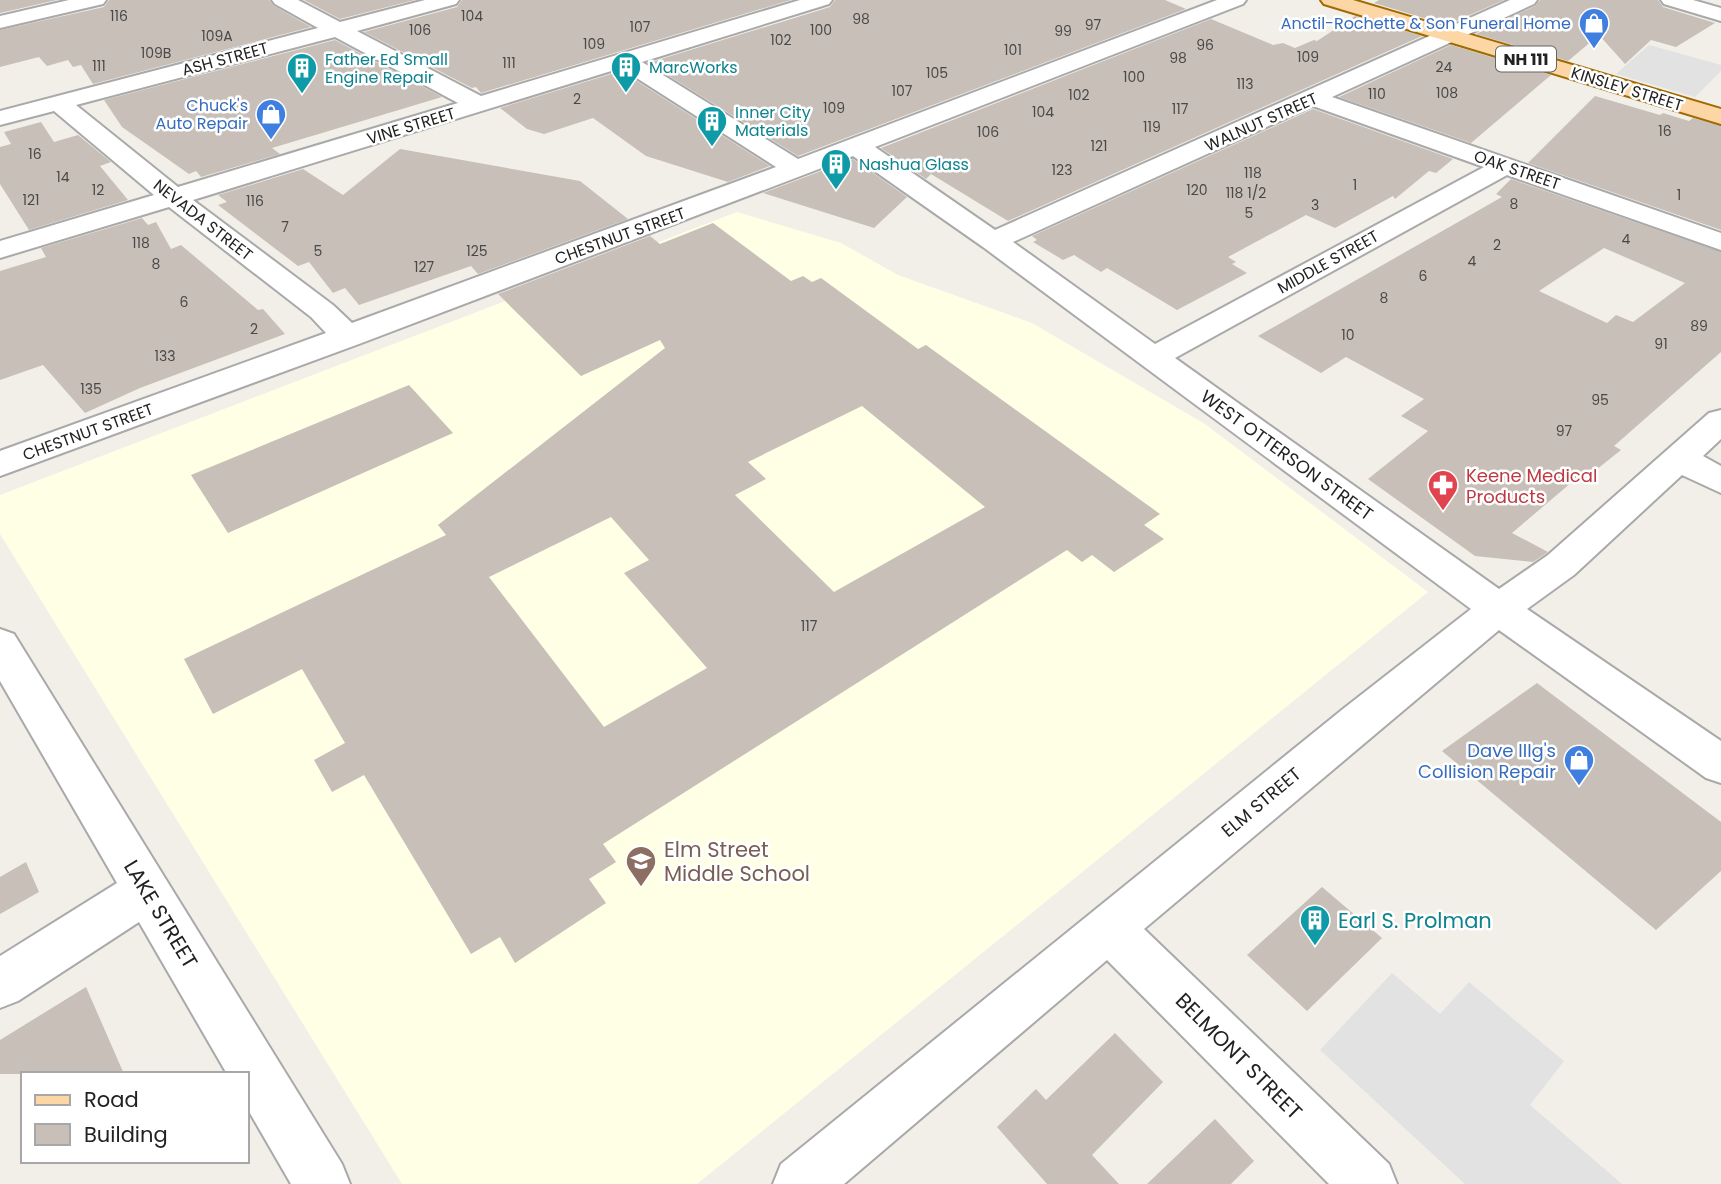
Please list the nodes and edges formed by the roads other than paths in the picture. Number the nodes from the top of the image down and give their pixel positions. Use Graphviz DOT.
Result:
graph roads {
  1 [pos="96,0"];
  2 [pos="282,0"];
  3 [pos="449,0"];
  4 [pos="822,0"];
  5 [pos="1236,0"];
  6 [pos="1331,0"];
  7 [pos="1527,0"];
  8 [pos="1671,0"];
  9 [pos="1721,16"];
  10 [pos="0,22"];
  11 [pos="337,29"];
  12 [pos="1448,35"];
  13 [pos="625,61"];
  14 [pos="1314,98"];
  15 [pos="59,103"];
  16 [pos="480,105"];
  17 [pos="1721,117"];
  18 [pos="0,118"];
  19 [pos="855,145"];
  20 [pos="1504,166"];
  21 [pos="795,168"];
  22 [pos="173,197"];
  23 [pos="993,241"];
  24 [pos="1721,242"];
  25 [pos="0,250"];
  26 [pos="348,337"];
  27 [pos="1152,358"];
  28 [pos="1721,421"];
  29 [pos="1680,459"];
  30 [pos="0,464"];
  31 [pos="1721,481"];
  32 [pos="1498,609"];
  33 [pos="0,645"];
  34 [pos="1721,765"];
  35 [pos="147,890"];
  36 [pos="1109,929"];
  37 [pos="0,984"];
  38 [pos="322,1184"];
  39 [pos="801,1184"];
  40 [pos="1369,1184"];
  1 -- 10 [label="street"];
  2 -- 11 [label="street"];
  3 -- 11 [label="street, ASH STREET"];
  4 -- 13 [label="street, VINE STREET"];
  5 -- 19 [label="street, CHESTNUT STREET"];
  6 -- 12 [label="main road, KINSLEY STREET / NH 111"];
  7 -- 12 [label="street, WALNUT STREET"];
  8 -- 9 [label="street"];
  11 -- 15 [label="street, ASH STREET"];
  11 -- 16 [label="street"];
  12 -- 14 [label="street, WALNUT STREET"];
  12 -- 17 [label="main road, KINSLEY STREET / NH 111"];
  13 -- 16 [label="street, VINE STREET"];
  13 -- 21 [label="street"];
  14 -- 20 [label="street, OAK STREET"];
  14 -- 23 [label="street, WALNUT STREET"];
  15 -- 18 [label="street, ASH STREET"];
  15 -- 22 [label="street, NEVADA STREET"];
  16 -- 22 [label="street, VINE STREET"];
  19 -- 21 [label="street, CHESTNUT STREET"];
  19 -- 23 [label="street, WEST OTTERSON STREET"];
  20 -- 24 [label="street, OAK STREET"];
  20 -- 27 [label="street, MIDDLE STREET"];
  21 -- 26 [label="street, CHESTNUT STREET"];
  22 -- 25 [label="street, VINE STREET"];
  22 -- 26 [label="street, NEVADA STREET"];
  23 -- 27 [label="street, WEST OTTERSON STREET"];
  26 -- 30 [label="street, CHESTNUT STREET"];
  27 -- 32 [label="street, WEST OTTERSON STREET"];
  28 -- 29 [label="street, ELM STREET"];
  29 -- 31 [label="street"];
  29 -- 32 [label="street, ELM STREET"];
  32 -- 34 [label="street, WEST OTTERSON STREET"];
  32 -- 36 [label="street, ELM STREET"];
  33 -- 35 [label="street, LAKE STREET"];
  35 -- 37 [label="street"];
  35 -- 38 [label="street, LAKE STREET"];
  36 -- 39 [label="street, ELM STREET"];
  36 -- 40 [label="street, BELMONT STREET"];
}
